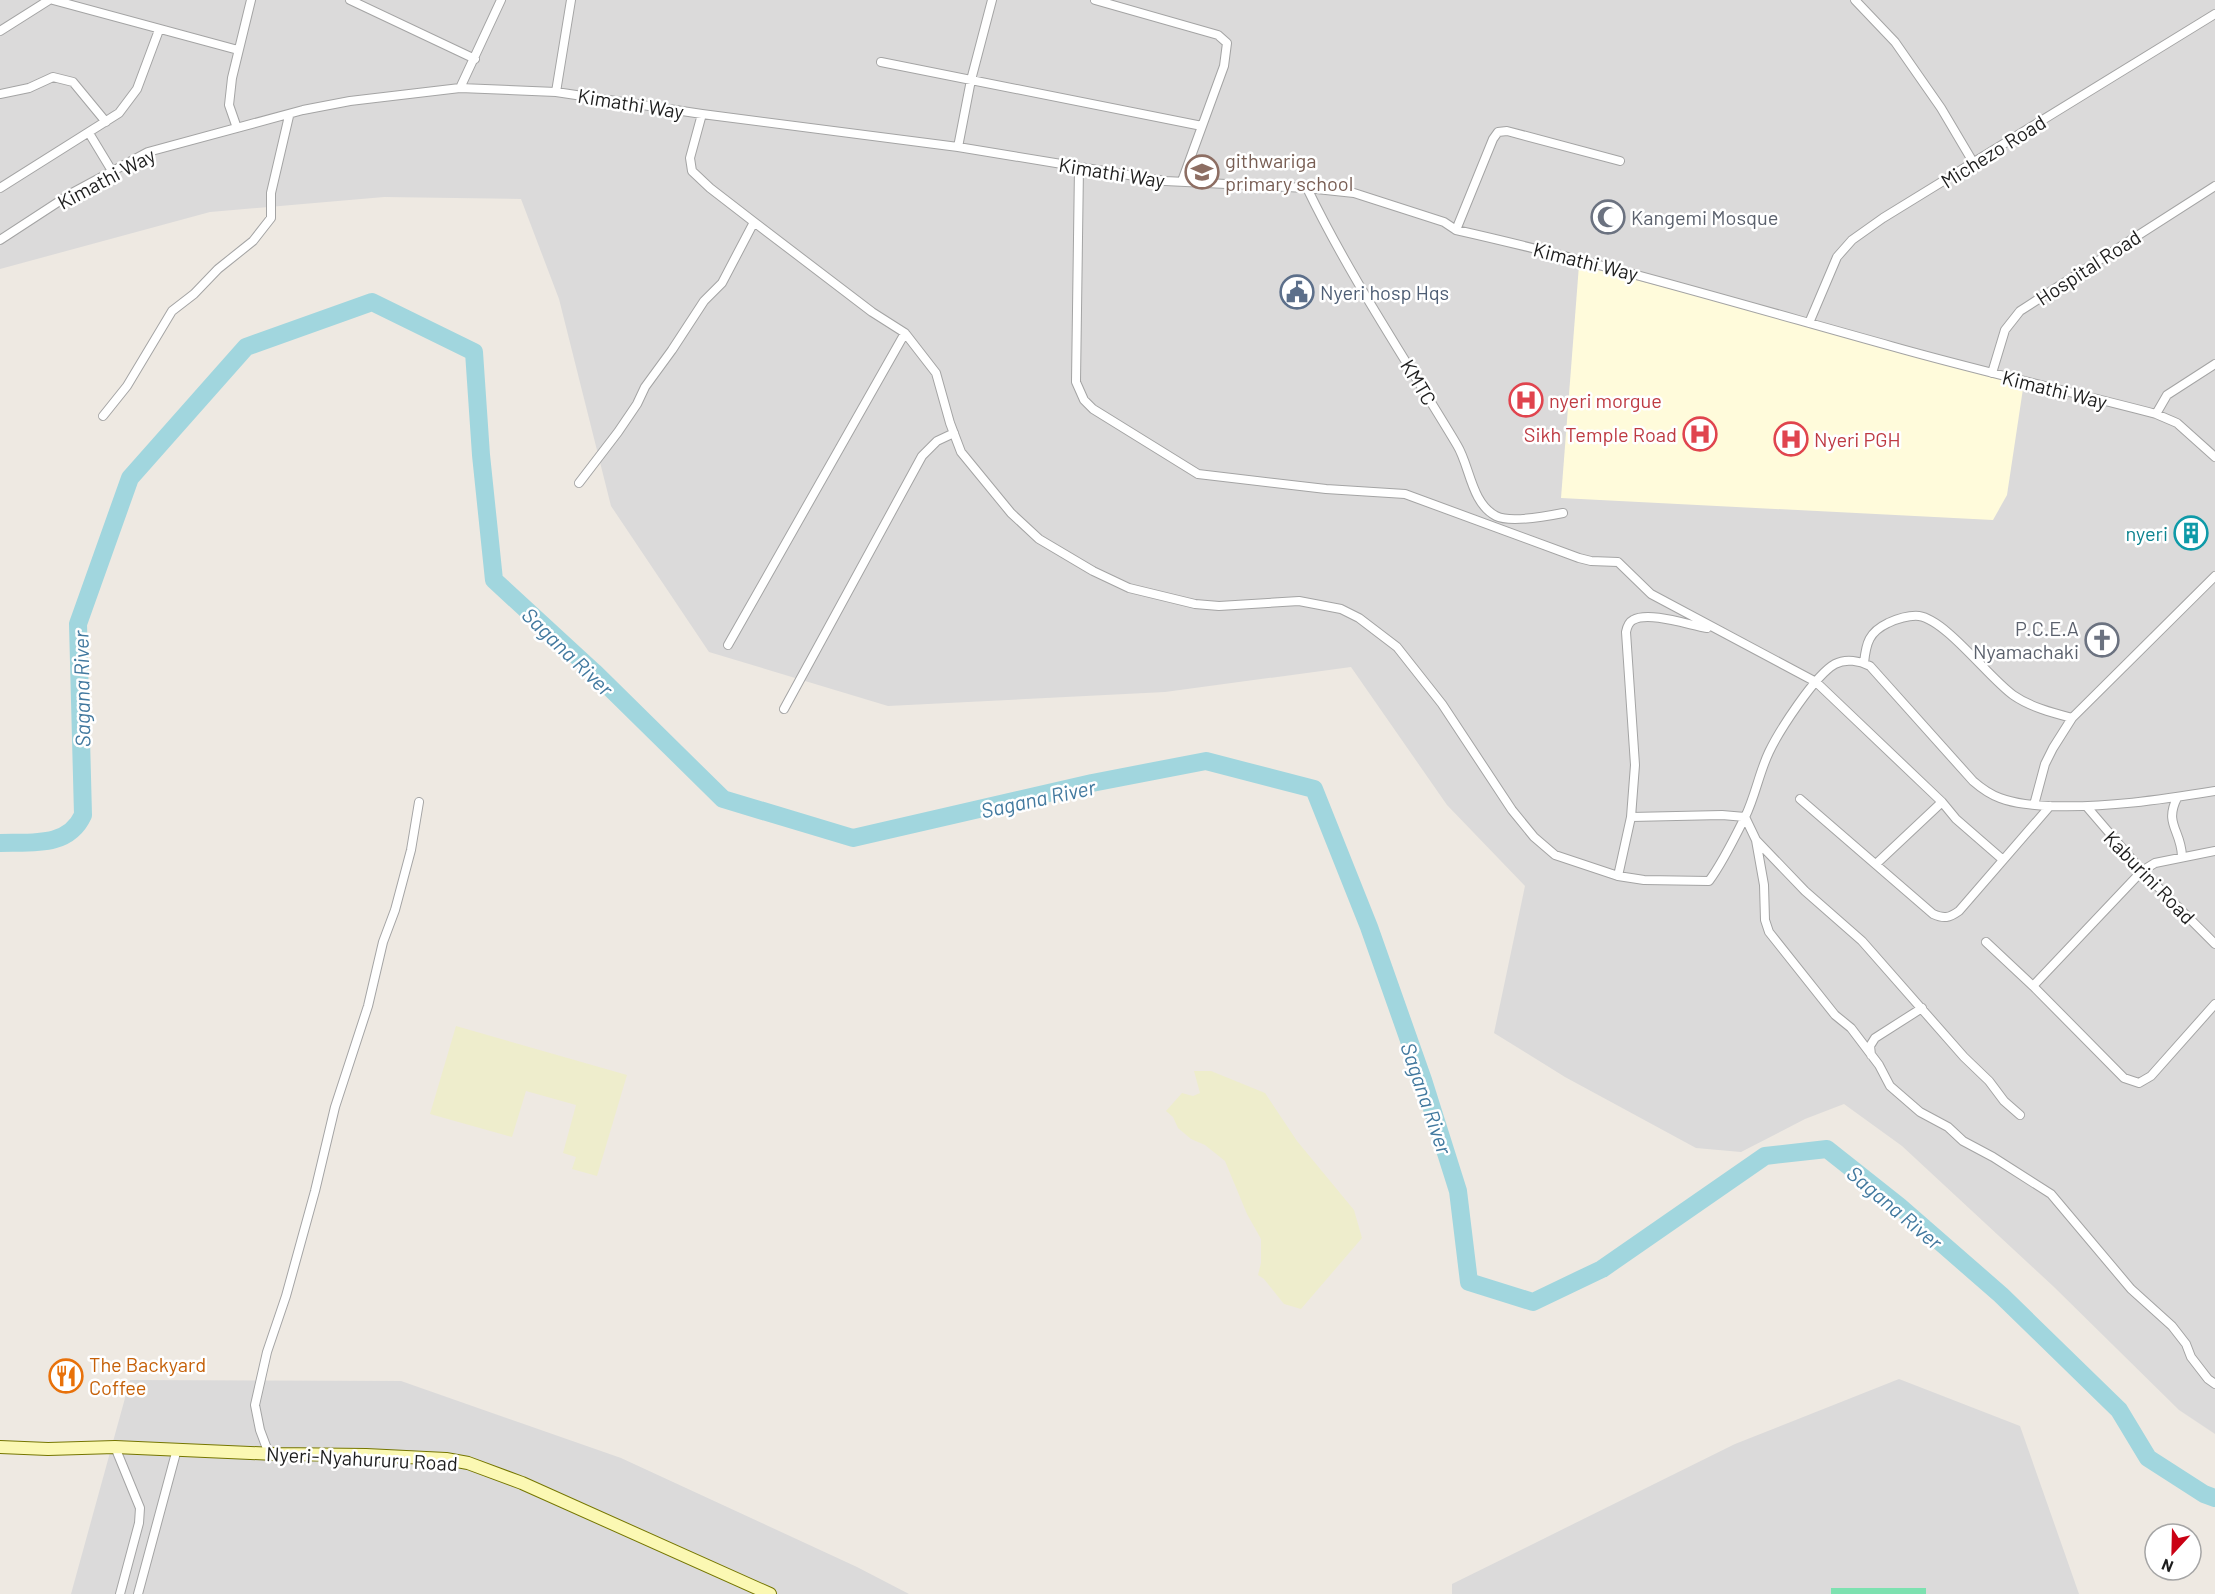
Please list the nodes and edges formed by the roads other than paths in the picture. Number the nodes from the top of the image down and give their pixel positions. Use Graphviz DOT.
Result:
graph roads {
  1 [pos="51,0"];
  2 [pos="251,0"];
  3 [pos="351,0"];
  4 [pos="501,0"];
  5 [pos="571,0"];
  6 [pos="992,0"];
  7 [pos="1095,0"];
  8 [pos="1855,0"];
  9 [pos="68,1"];
  10 [pos="2215,14"];
  11 [pos="159,30"];
  12 [pos="0,31"];
  13 [pos="238,50"];
  14 [pos="475,59"];
  15 [pos="881,62"];
  16 [pos="971,80"];
  17 [pos="460,88"];
  18 [pos="556,92"];
  19 [pos="0,94"];
  20 [pos="702,114"];
  21 [pos="289,116"];
  22 [pos="106,122"];
  23 [pos="1202,126"];
  24 [pos="237,128"];
  25 [pos="89,133"];
  26 [pos="958,147"];
  27 [pos="1620,161"];
  28 [pos="1973,162"];
  29 [pos="1078,166"];
  30 [pos="112,171"];
  31 [pos="1182,182"];
  32 [pos="2215,186"];
  33 [pos="0,188"];
  34 [pos="1307,188"];
  35 [pos="754,222"];
  36 [pos="1456,230"];
  37 [pos="0,240"];
  38 [pos="1809,323"];
  39 [pos="905,333"];
  40 [pos="2215,364"];
  41 [pos="1992,373"];
  42 [pos="2156,414"];
  43 [pos="103,416"];
  44 [pos="954,433"];
  45 [pos="2215,457"];
  46 [pos="579,483"];
  47 [pos="1563,513"];
  48 [pos="2215,576"];
  49 [pos="1719,631"];
  50 [pos="728,645"];
  51 [pos="1864,663"];
  52 [pos="1816,682"];
  53 [pos="784,709"];
  54 [pos="2073,718"];
  55 [pos="2215,791"];
  56 [pos="2177,798"];
  57 [pos="1800,799"];
  58 [pos="419,802"];
  59 [pos="1942,802"];
  60 [pos="2034,805"];
  61 [pos="2050,806"];
  62 [pos="2087,807"];
  63 [pos="1631,817"];
  64 [pos="1745,817"];
  65 [pos="1755,840"];
  66 [pos="2215,851"];
  67 [pos="2182,856"];
  68 [pos="2002,859"];
  69 [pos="1876,864"];
  70 [pos="2142,871"];
  71 [pos="1618,876"];
  72 [pos="1986,942"];
  73 [pos="2215,944"];
  74 [pos="2034,986"];
  75 [pos="2215,1004"];
  76 [pos="1922,1008"];
  77 [pos="1871,1056"];
  78 [pos="2020,1115"];
  79 [pos="2215,1383"];
  80 [pos="0,1447"];
  81 [pos="115,1447"];
  82 [pos="177,1449"];
  83 [pos="269,1454"];
  84 [pos="120,1594"];
  85 [pos="138,1594"];
  86 [pos="770,1594"];
  1 -- 9 [label="street"];
  1 -- 12 [label="street"];
  2 -- 13 [label="street"];
  3 -- 14 [label="street"];
  4 -- 14 [label="street"];
  5 -- 18 [label="street"];
  6 -- 16 [label="street"];
  7 -- 23 [label="street"];
  8 -- 28 [label="street"];
  9 -- 11 [label="street"];
  10 -- 28 [label="street, Michezo Road"];
  11 -- 13 [label="street"];
  11 -- 22 [label="street"];
  13 -- 24 [label="street"];
  14 -- 17 [label="street"];
  15 -- 16 [label="street"];
  16 -- 23 [label="street"];
  16 -- 26 [label="street"];
  17 -- 18 [label="street, Kimathi Way"];
  17 -- 21 [label="street, Kimathi Way"];
  18 -- 20 [label="street, Kimathi Way"];
  19 -- 22 [label="street"];
  20 -- 26 [label="street, Kimathi Way"];
  20 -- 35 [label="street"];
  21 -- 24 [label="street, Kimathi Way"];
  21 -- 43 [label="street"];
  22 -- 25 [label="street"];
  23 -- 31 [label="street"];
  24 -- 30 [label="street, Kimathi Way"];
  25 -- 30 [label="street"];
  25 -- 33 [label="street"];
  26 -- 29 [label="street, Kimathi Way"];
  27 -- 36 [label="street"];
  28 -- 38 [label="street, Michezo Road"];
  29 -- 31 [label="street, Kimathi Way"];
  29 -- 49 [label="street"];
  30 -- 37 [label="street, Kimathi Way"];
  31 -- 34 [label="street, Kimathi Way"];
  32 -- 41 [label="street, Hospital Road"];
  34 -- 36 [label="street, Kimathi Way"];
  34 -- 47 [label="street, KMTC"];
  35 -- 39 [label="street"];
  35 -- 46 [label="street"];
  36 -- 38 [label="street, Kimathi Way"];
  38 -- 41 [label="street, Kimathi Way"];
  39 -- 44 [label="street"];
  39 -- 50 [label="street"];
  40 -- 42 [label="street"];
  41 -- 42 [label="street, Kimathi Way"];
  42 -- 45 [label="street, Kimathi Way"];
  44 -- 53 [label="street"];
  44 -- 71 [label="street"];
  48 -- 54 [label="street"];
  49 -- 52 [label="street"];
  49 -- 63 [label="street"];
  51 -- 52 [label="street"];
  51 -- 54 [label="street"];
  51 -- 60 [label="street"];
  52 -- 59 [label="street"];
  52 -- 64 [label="street"];
  54 -- 60 [label="street"];
  55 -- 56 [label="street"];
  56 -- 62 [label="street"];
  56 -- 67 [label="street"];
  57 -- 69 [label="street"];
  58 -- 83 [label="street"];
  59 -- 68 [label="street"];
  59 -- 69 [label="street"];
  60 -- 61 [label="street"];
  61 -- 62 [label="street"];
  61 -- 68 [label="street"];
  62 -- 70 [label="street, Kaburini Road"];
  63 -- 64 [label="street"];
  63 -- 71 [label="street"];
  64 -- 65 [label="street"];
  64 -- 71 [label="street"];
  65 -- 76 [label="street"];
  65 -- 77 [label="street"];
  66 -- 67 [label="street"];
  67 -- 70 [label="street"];
  68 -- 69 [label="street"];
  70 -- 73 [label="street, Kaburini Road"];
  70 -- 74 [label="street"];
  72 -- 74 [label="street"];
  74 -- 75 [label="street"];
  76 -- 77 [label="street"];
  76 -- 78 [label="street"];
  77 -- 79 [label="street"];
  80 -- 81 [label="main road, Nyeri-Nyahururu Road"];
  81 -- 82 [label="main road, Nyeri-Nyahururu Road"];
  81 -- 84 [label="street"];
  82 -- 83 [label="main road, Nyeri-Nyahururu Road"];
  82 -- 85 [label="street"];
  83 -- 86 [label="main road, Nyeri-Nyahururu Road"];
}
